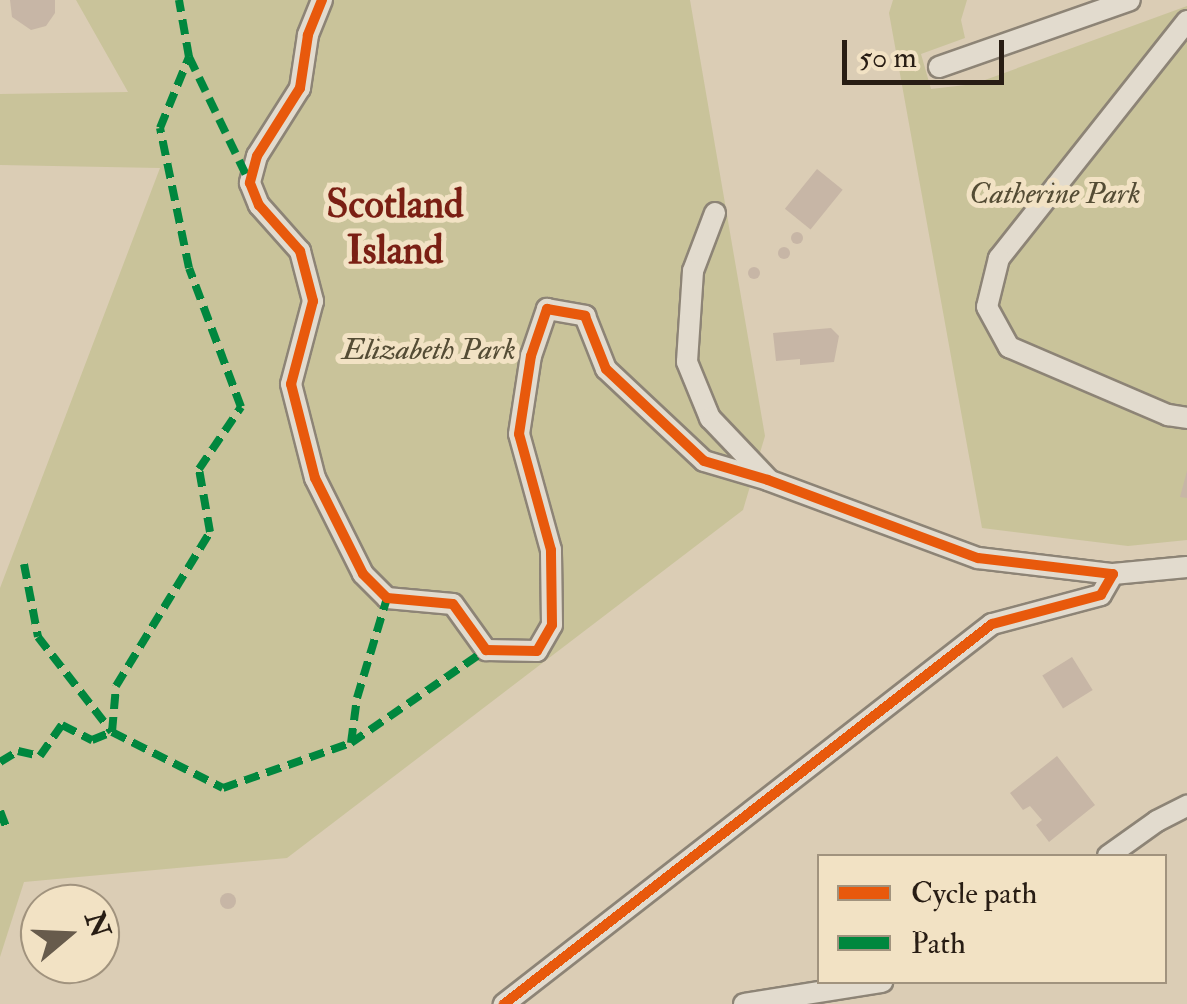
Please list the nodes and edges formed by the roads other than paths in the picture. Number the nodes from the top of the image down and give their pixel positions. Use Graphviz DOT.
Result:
graph roads {
  1 [pos="322,0"];
  2 [pos="1130,0"];
  3 [pos="1187,21"];
  4 [pos="940,67"];
  5 [pos="715,213"];
  6 [pos="1187,418"];
  7 [pos="768,480"];
  8 [pos="1187,568"];
  9 [pos="1114,574"];
  10 [pos="1187,806"];
  11 [pos="1111,854"];
  12 [pos="869,984"];
  13 [pos="504,1004"];
  14 [pos="744,1004"];
  1 -- 7 [label="street"];
  2 -- 4 [label="street"];
  3 -- 6 [label="street"];
  5 -- 7 [label="street"];
  7 -- 9 [label="street"];
  8 -- 9 [label="street"];
  9 -- 13 [label="street"];
  10 -- 11 [label="street"];
  12 -- 14 [label="street"];
}
